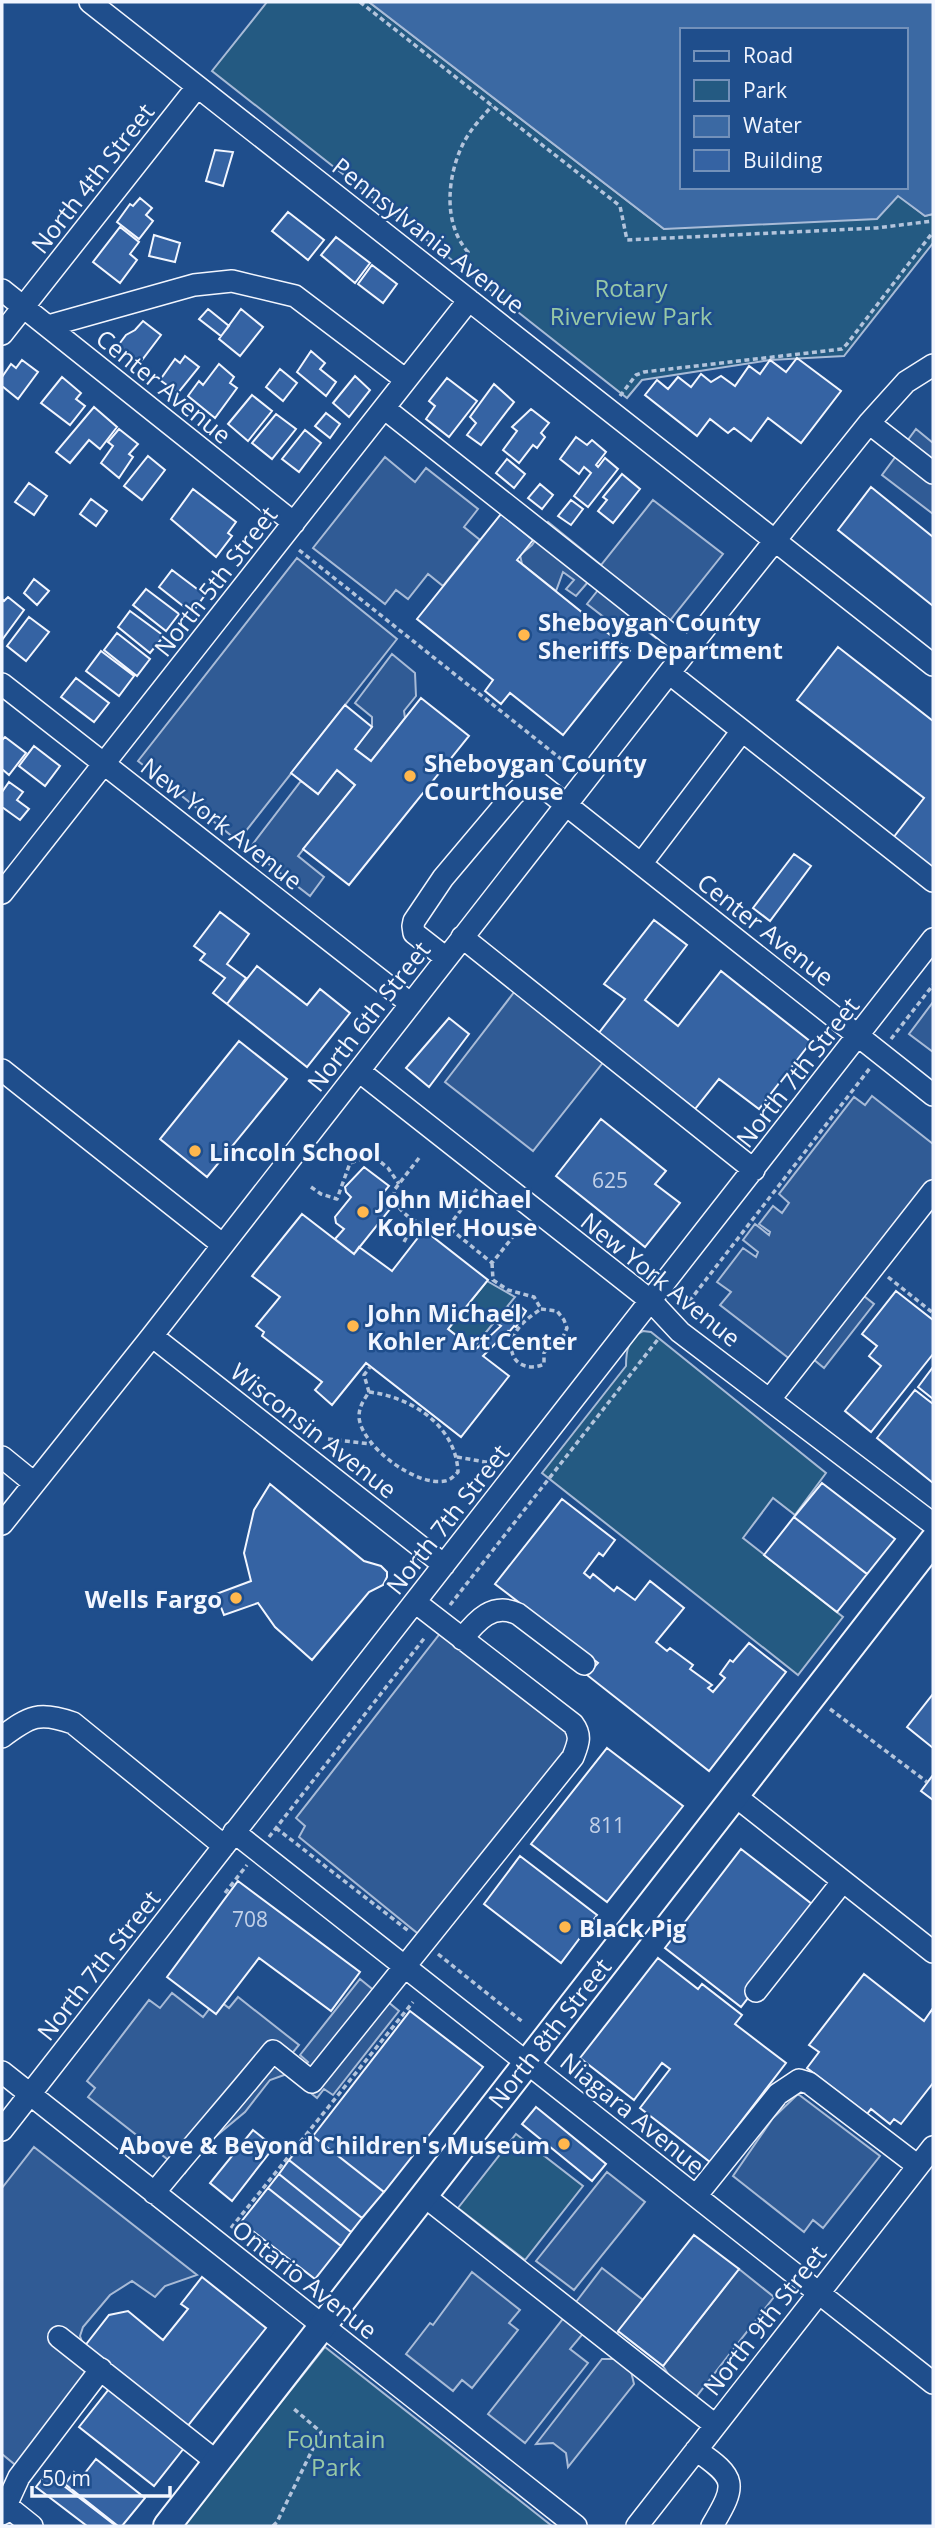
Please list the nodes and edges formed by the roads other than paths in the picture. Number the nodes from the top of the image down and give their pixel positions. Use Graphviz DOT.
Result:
graph roads {
  1 [pos="90,2"];
  2 [pos="197,87"];
  3 [pos="2,290"];
  4 [pos="469,300"];
  5 [pos="23,307"];
  6 [pos="48,326"];
  7 [pos="2,334"];
  8 [pos="933,365"];
  9 [pos="406,380"];
  10 [pos="384,408"];
  11 [pos="869,423"];
  12 [pos="933,473"];
  13 [pos="294,523"];
  14 [pos="775,541"];
  15 [pos="689,649"];
  16 [pos="933,665"];
  17 [pos="669,673"];
  18 [pos="2,684"];
  19 [pos="743,731"];
  20 [pos="104,764"];
  21 [pos="566,805"];
  22 [pos="641,864"];
  23 [pos="933,881"];
  24 [pos="2,893"];
  25 [pos="462,937"];
  26 [pos="933,939"];
  27 [pos="446,958"];
  28 [pos="411,1004"];
  29 [pos="859,1036"];
  30 [pos="2,1070"];
  31 [pos="359,1071"];
  32 [pos="933,1095"];
  33 [pos="754,1170"];
  34 [pos="933,1191"];
  35 [pos="223,1245"];
  36 [pos="651,1301"];
  37 [pos="152,1336"];
  38 [pos="770,1399"];
  39 [pos="2,1457"];
  40 [pos="34,1483"];
  41 [pos="2,1524"];
  42 [pos="933,1524"];
  43 [pos="933,1541"];
  44 [pos="444,1565"];
  45 [pos="415,1602"];
  46 [pos="462,1639"];
  47 [pos="584,1664"];
  48 [pos="2,1737"];
  49 [pos="734,1796"];
  50 [pos="229,1839"];
  51 [pos="843,1881"];
  52 [pos="933,1952"];
  53 [pos="404,1965"];
  54 [pos="756,1991"];
  55 [pos="527,2061"];
  56 [pos="2,2072"];
  57 [pos="30,2095"];
  58 [pos="2,2130"];
  59 [pos="927,2160"];
  60 [pos="154,2193"];
  61 [pos="423,2195"];
  62 [pos="696,2196"];
  63 [pos="818,2293"];
  64 [pos="322,2325"];
  65 [pos="59,2337"];
  66 [pos="101,2369"];
  67 [pos="933,2383"];
  68 [pos="715,2426"];
  69 [pos="696,2450"];
  70 [pos="217,2462"];
  71 [pos="3,2507"];
  72 [pos="32,2526"];
  73 [pos="167,2526"];
  74 [pos="576,2526"];
  75 [pos="637,2526"];
  76 [pos="712,2526"];
  1 -- 2 [label="street, Pennsylvania Avenue"];
  2 -- 4 [label="street, Pennsylvania Avenue"];
  2 -- 5 [label="street, North 4th Street"];
  3 -- 5 [label="street, Center Avenue"];
  4 -- 9 [label="street, North 5th Street"];
  4 -- 14 [label="street, Pennsylvania Avenue"];
  5 -- 6 [label="street, Center Avenue"];
  5 -- 7 [label="street, North 4th Street"];
  6 -- 9 [label="street"];
  6 -- 13 [label="street, Center Avenue"];
  8 -- 11 [label="street, North 6th Street"];
  9 -- 10 [label="street, North 5th Street"];
  10 -- 13 [label="street, North 5th Street"];
  10 -- 15 [label="street"];
  11 -- 12 [label="street"];
  11 -- 14 [label="street, North 6th Street"];
  13 -- 20 [label="street, North 5th Street"];
  14 -- 15 [label="street, North 6th Street"];
  14 -- 16 [label="street, Pennsylvania Avenue"];
  15 -- 17 [label="street, North 6th Street"];
  17 -- 19 [label="street"];
  17 -- 21 [label="street, North 6th Street"];
  18 -- 20 [label="street, New York Avenue"];
  19 -- 22 [label="street"];
  19 -- 23 [label="street"];
  20 -- 24 [label="street, North 5th Street"];
  20 -- 28 [label="street, New York Avenue"];
  21 -- 22 [label="street, Center Avenue"];
  21 -- 25 [label="street, North 6th Street"];
  21 -- 27 [label="street, Center Avenue"];
  22 -- 29 [label="street, Center Avenue"];
  25 -- 27 [label="street, North 6th Street"];
  25 -- 33 [label="street"];
  26 -- 29 [label="street, North 7th Street"];
  27 -- 28 [label="street, North 6th Street"];
  28 -- 31 [label="street, North 6th Street"];
  29 -- 32 [label="street, Center Avenue"];
  29 -- 33 [label="street, North 7th Street"];
  30 -- 35 [label="street"];
  31 -- 35 [label="street, North 6th Street"];
  31 -- 36 [label="street, New York Avenue"];
  33 -- 36 [label="street, North 7th Street"];
  34 -- 38 [label="street"];
  35 -- 37 [label="street, North 6th Street"];
  36 -- 38 [label="street, New York Avenue"];
  36 -- 44 [label="street, North 7th Street"];
  37 -- 40 [label="street, North 6th Street"];
  37 -- 44 [label="street, Wisconsin Avenue"];
  38 -- 42 [label="street, New York Avenue"];
  39 -- 40 [label="street"];
  40 -- 41 [label="street, North 6th Street"];
  43 -- 49 [label="main road, North 8th Street"];
  44 -- 45 [label="street, North 7th Street"];
  45 -- 46 [label="street"];
  45 -- 50 [label="street, North 7th Street"];
  46 -- 47 [label="street"];
  46 -- 53 [label="street"];
  48 -- 50 [label="street, Niagara Avenue"];
  49 -- 51 [label="street"];
  49 -- 55 [label="main road, North 8th Street"];
  50 -- 53 [label="street, Niagara Avenue"];
  50 -- 57 [label="street, North 7th Street"];
  51 -- 52 [label="street"];
  51 -- 54 [label="street"];
  53 -- 55 [label="street, Niagara Avenue"];
  53 -- 60 [label="street"];
  55 -- 61 [label="main road, North 8th Street"];
  55 -- 62 [label="street, Niagara Avenue"];
  56 -- 57 [label="street, Ontario Avenue"];
  57 -- 58 [label="street, North 7th Street"];
  57 -- 60 [label="street, Ontario Avenue"];
  59 -- 62 [label="street"];
  59 -- 63 [label="street, North 9th Street"];
  60 -- 64 [label="street, Ontario Avenue"];
  61 -- 64 [label="main road, North 8th Street"];
  61 -- 68 [label="street"];
  62 -- 63 [label="street, Niagara Avenue"];
  63 -- 67 [label="street, Niagara Avenue"];
  63 -- 68 [label="street, North 9th Street"];
  64 -- 70 [label="main road, North 8th Street"];
  64 -- 74 [label="street, Ontario Avenue"];
  65 -- 66 [label="street"];
  66 -- 70 [label="street"];
  66 -- 71 [label="street"];
  68 -- 69 [label="street, North 9th Street"];
  69 -- 75 [label="street, North 9th Street"];
  69 -- 76 [label="street"];
  70 -- 73 [label="main road, North 8th Street"];
  71 -- 72 [label="street"];
}
